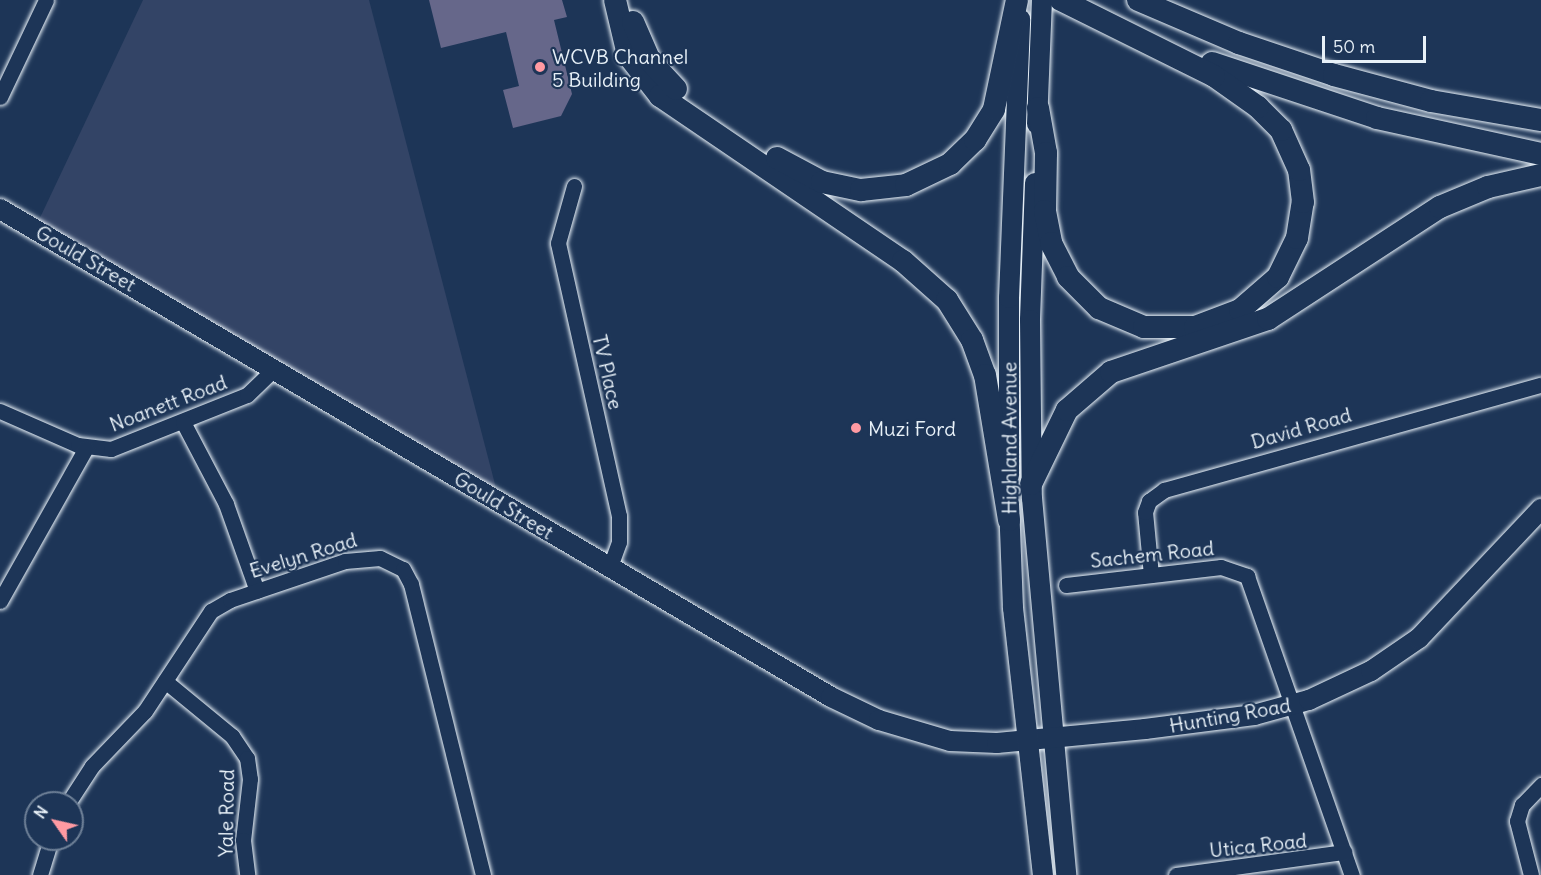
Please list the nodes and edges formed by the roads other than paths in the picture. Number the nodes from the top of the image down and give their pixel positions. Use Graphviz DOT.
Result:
graph roads {
  1 [pos="45,0"];
  2 [pos="615,0"];
  3 [pos="630,0"];
  4 [pos="1061,0"];
  5 [pos="1138,0"];
  6 [pos="1018,6"];
  7 [pos="1042,9"];
  8 [pos="1083,10"];
  9 [pos="0,97"];
  10 [pos="1038,108"];
  11 [pos="1541,120"];
  12 [pos="1541,154"];
  13 [pos="1541,176"];
  14 [pos="574,186"];
  15 [pos="0,209"];
  16 [pos="274,369"];
  17 [pos="1541,384"];
  18 [pos="0,411"];
  19 [pos="183,422"];
  20 [pos="86,448"];
  21 [pos="1031,484"];
  22 [pos="1541,509"];
  23 [pos="1009,520"];
  24 [pos="610,567"];
  25 [pos="1151,575"];
  26 [pos="1066,585"];
  27 [pos="257,591"];
  28 [pos="0,602"];
  29 [pos="165,681"];
  30 [pos="1292,706"];
  31 [pos="1052,739"];
  32 [pos="1028,741"];
  33 [pos="1541,785"];
  34 [pos="76,791"];
  35 [pos="47,851"];
  36 [pos="1344,852"];
  37 [pos="40,875"];
  38 [pos="248,875"];
  39 [pos="483,875"];
  40 [pos="1043,875"];
  41 [pos="1066,875"];
  42 [pos="1176,875"];
  43 [pos="1352,875"];
  44 [pos="1530,875"];
  1 -- 9 [label="street"];
  2 -- 23 [label="highway"];
  3 -- 6 [label="highway"];
  4 -- 8 [label="highway"];
  5 -- 11 [label="highway"];
  6 -- 23 [label="main road, Highland Avenue"];
  7 -- 10 [label="main road, Highland Avenue"];
  8 -- 10 [label="highway"];
  8 -- 12 [label="highway"];
  10 -- 21 [label="main road, Highland Avenue"];
  13 -- 21 [label="highway"];
  14 -- 24 [label="street, TV Place"];
  15 -- 16 [label="main road, Gould Street"];
  16 -- 19 [label="street, Noanett Road"];
  16 -- 24 [label="main road, Gould Street"];
  17 -- 25 [label="street, David Road"];
  18 -- 20 [label="street, Noanett Road"];
  19 -- 20 [label="street, Noanett Road"];
  19 -- 27 [label="street"];
  20 -- 28 [label="street"];
  21 -- 31 [label="main road, Highland Avenue"];
  22 -- 30 [label="main road, Hunting Road"];
  23 -- 32 [label="main road, Highland Avenue"];
  24 -- 32 [label="main road, Gould Street"];
  25 -- 26 [label="street, Sachem Road"];
  25 -- 30 [label="street, Sachem Road"];
  27 -- 29 [label="street, Evelyn Road"];
  27 -- 39 [label="street, Evelyn Road"];
  29 -- 34 [label="street, Evelyn Road"];
  29 -- 38 [label="street, Yale Road"];
  30 -- 31 [label="main road, Hunting Road"];
  30 -- 36 [label="street, Sachem Road"];
  31 -- 32 [label="main road, Hunting Road"];
  31 -- 41 [label="main road, Highland Avenue"];
  32 -- 40 [label="main road, Highland Avenue"];
  33 -- 44 [label="street"];
  35 -- 37 [label="street"];
  36 -- 42 [label="street, Utica Road"];
  36 -- 43 [label="street, Sachem Road"];
}
